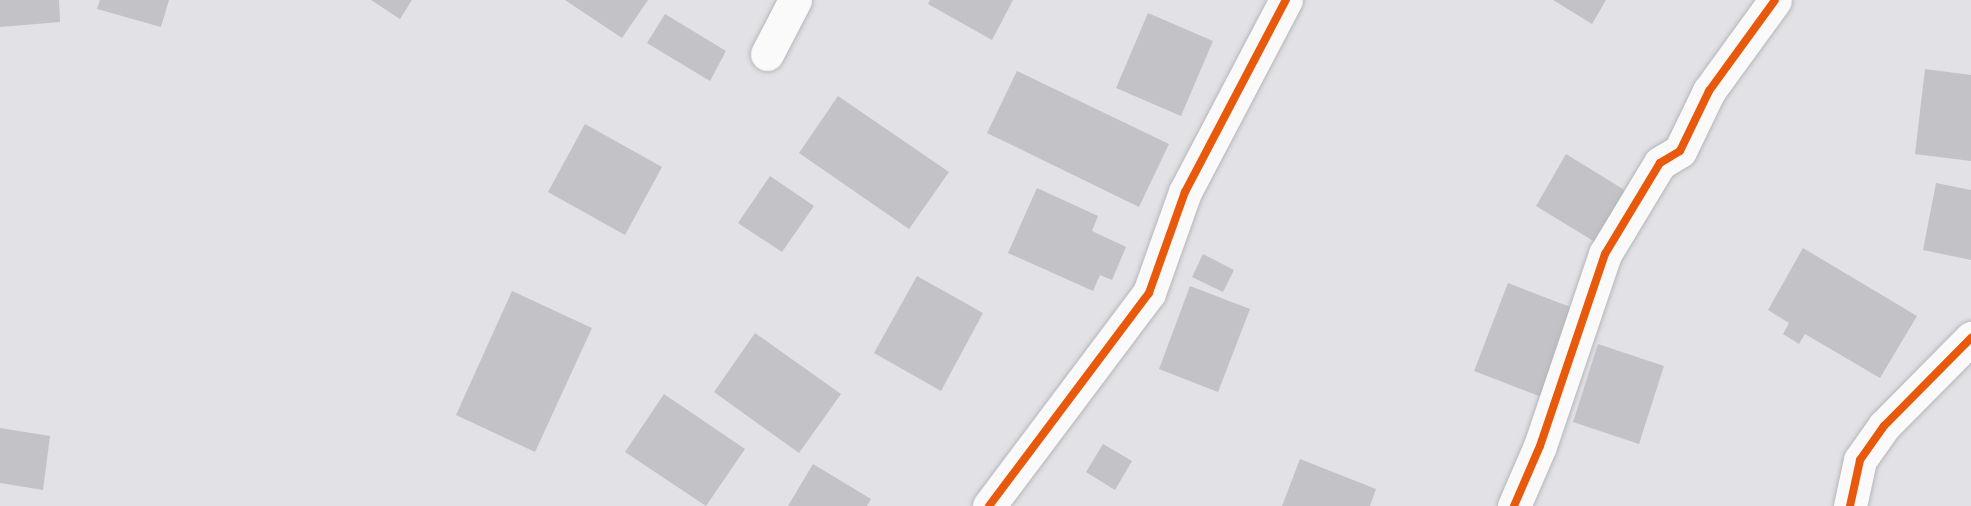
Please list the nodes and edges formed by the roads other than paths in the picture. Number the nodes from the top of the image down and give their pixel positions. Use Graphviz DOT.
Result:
graph roads {
  1 [pos="795,0"];
  2 [pos="1286,0"];
  3 [pos="1775,0"];
  4 [pos="767,54"];
  5 [pos="1971,339"];
  6 [pos="989,506"];
  7 [pos="1514,506"];
  8 [pos="1850,506"];
  1 -- 4 [label="street"];
  2 -- 6 [label="street"];
  3 -- 7 [label="street"];
  5 -- 8 [label="street"];
}
